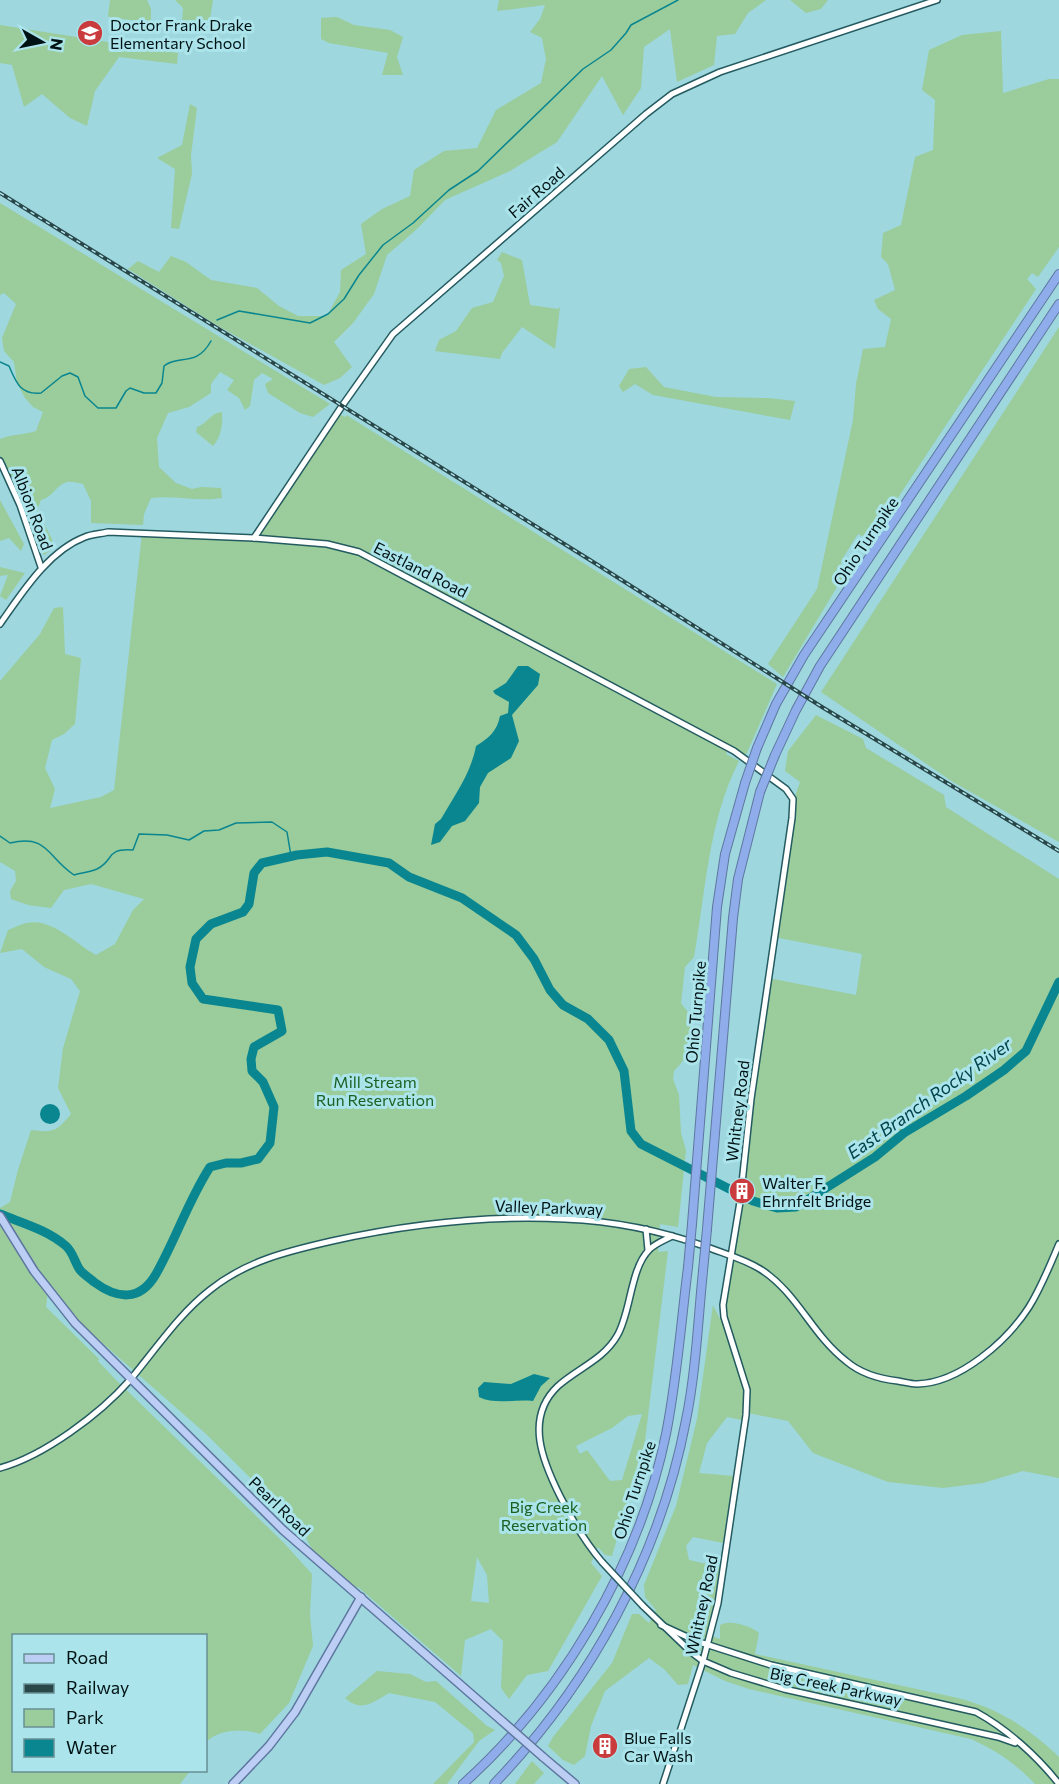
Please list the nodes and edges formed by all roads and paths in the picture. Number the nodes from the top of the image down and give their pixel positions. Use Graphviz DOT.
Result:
graph roads {
  1 [pos="937,0"];
  2 [pos="1059,274"];
  3 [pos="1059,304"];
  4 [pos="0,461"];
  5 [pos="254,538"];
  6 [pos="41,567"];
  7 [pos="0,624"];
  8 [pos="759,768"];
  9 [pos="0,1216"];
  10 [pos="646,1229"];
  11 [pos="672,1236"];
  12 [pos="1059,1244"];
  13 [pos="648,1250"];
  14 [pos="731,1255"];
  15 [pos="131,1378"];
  16 [pos="0,1468"];
  17 [pos="361,1598"];
  18 [pos="661,1625"];
  19 [pos="708,1645"];
  20 [pos="703,1661"];
  21 [pos="1020,1744"];
  22 [pos="233,1784"];
  23 [pos="463,1784"];
  24 [pos="494,1784"];
  25 [pos="575,1784"];
  26 [pos="663,1784"];
  27 [pos="1059,1784"];
  1 -- 5 [label="street, Fair Road"];
  2 -- 23 [label="highway, Ohio Turnpike, bridge"];
  3 -- 24 [label="highway, Ohio Turnpike, bridge"];
  4 -- 6 [label="street, Albion Road"];
  5 -- 6 [label="street, Eastland Road"];
  5 -- 8 [label="street, Eastland Road"];
  6 -- 7 [label="street, Albion Road"];
  8 -- 14 [label="street, Whitney Road"];
  9 -- 15 [label="main road, Pearl Road"];
  10 -- 11 [label="street, Valley Parkway"];
  10 -- 13 [label="street"];
  10 -- 15 [label="street, Valley Parkway"];
  11 -- 13 [label="street"];
  11 -- 14 [label="street, Valley Parkway"];
  12 -- 14 [label="street, Valley Parkway"];
  13 -- 18 [label="street, Big Creek Parkway, bridge"];
  14 -- 19 [label="street, Whitney Road"];
  15 -- 16 [label="street, Valley Parkway"];
  15 -- 17 [label="main road, Pearl Road"];
  17 -- 22 [label="main road"];
  17 -- 25 [label="main road, Pearl Road, bridge"];
  18 -- 19 [label="street, Big Creek Parkway"];
  18 -- 20 [label="street, Big Creek Parkway"];
  19 -- 20 [label="street, Whitney Road"];
  19 -- 21 [label="street, Big Creek Parkway"];
  20 -- 21 [label="street, Big Creek Parkway"];
  20 -- 26 [label="street, Whitney Road"];
  21 -- 27 [label="street, Big Creek Parkway"];
}
